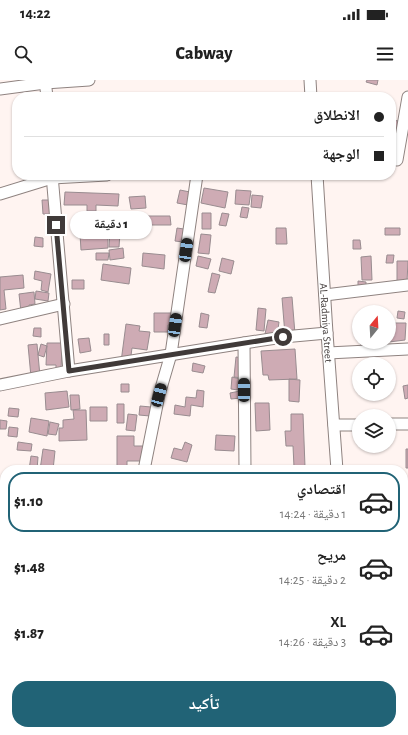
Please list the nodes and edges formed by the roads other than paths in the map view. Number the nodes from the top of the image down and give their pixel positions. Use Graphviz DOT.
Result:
graph roads {
  1 [pos="89,80"];
  2 [pos="310,80"];
  3 [pos="45,81"];
  4 [pos="0,89"];
  5 [pos="46,92"];
  6 [pos="311,92"];
  7 [pos="408,97"];
  8 [pos="399,160"];
  9 [pos="40,180"];
  10 [pos="52,180"];
  11 [pos="196,180"];
  12 [pos="317,180"];
  13 [pos="0,194"];
  14 [pos="408,285"];
  15 [pos="325,294"];
  16 [pos="64,304"];
  17 [pos="0,320"];
  18 [pos="326,333"];
  19 [pos="244,343"];
  20 [pos="408,349"];
  21 [pos="328,353"];
  22 [pos="170,354"];
  23 [pos="69,371"];
  24 [pos="0,385"];
  25 [pos="396,424"];
  26 [pos="408,424"];
  27 [pos="334,425"];
  28 [pos="352,425"];
  29 [pos="145,465"];
  30 [pos="245,465"];
  31 [pos="337,465"];
  1 -- 3 [label="street"];
  2 -- 6 [label="street"];
  3 -- 4 [label="street"];
  3 -- 5 [label="street"];
  7 -- 8 [label="street"];
  9 -- 13 [label="street"];
  10 -- 16 [label="street"];
  11 -- 22 [label="street"];
  12 -- 15 [label="street, AL-Radmiya Street"];
  14 -- 15 [label="street"];
  15 -- 18 [label="street, AL-Radmiya Street"];
  16 -- 17 [label="street"];
  16 -- 23 [label="street"];
  18 -- 19 [label="street"];
  18 -- 21 [label="street, AL-Radmiya Street"];
  19 -- 22 [label="street"];
  19 -- 30 [label="street"];
  20 -- 21 [label="street"];
  21 -- 27 [label="street, AL-Radmiya Street"];
  22 -- 23 [label="street"];
  22 -- 29 [label="street"];
  23 -- 24 [label="street"];
  25 -- 26 [label="street"];
  27 -- 28 [label="street"];
  27 -- 31 [label="street, AL-Radmiya Street"];
}
